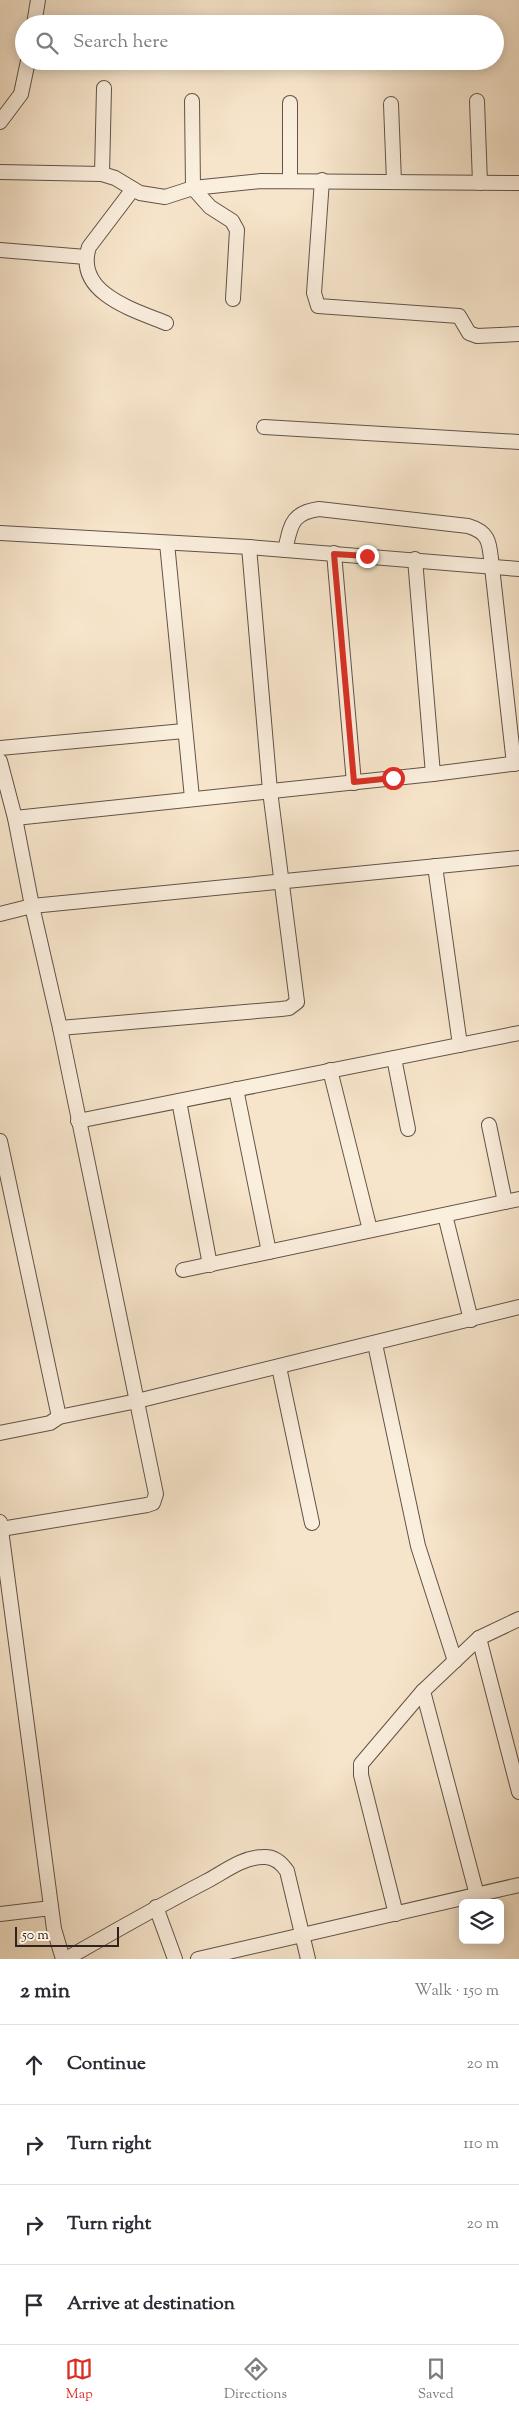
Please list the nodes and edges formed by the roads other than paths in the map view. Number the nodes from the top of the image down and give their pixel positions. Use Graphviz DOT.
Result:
graph roads {
  1 [pos="38,0"];
  2 [pos="36,15"];
  3 [pos="26,70"];
  4 [pos="104,88"];
  5 [pos="192,101"];
  6 [pos="477,102"];
  7 [pos="290,103"];
  8 [pos="391,104"];
  9 [pos="0,122"];
  10 [pos="0,172"];
  11 [pos="102,174"];
  12 [pos="322,180"];
  13 [pos="290,181"];
  14 [pos="394,182"];
  15 [pos="480,182"];
  16 [pos="519,182"];
  17 [pos="193,188"];
  18 [pos="133,189"];
  19 [pos="0,250"];
  20 [pos="86,257"];
  21 [pos="233,299"];
  22 [pos="166,324"];
  23 [pos="519,334"];
  24 [pos="264,427"];
  25 [pos="519,442"];
  26 [pos="0,534"];
  27 [pos="167,543"];
  28 [pos="249,547"];
  29 [pos="286,550"];
  30 [pos="334,554"];
  31 [pos="415,559"];
  32 [pos="492,567"];
  33 [pos="519,569"];
  34 [pos="184,731"];
  35 [pos="0,748"];
  36 [pos="0,761"];
  37 [pos="517,764"];
  38 [pos="433,774"];
  39 [pos="354,782"];
  40 [pos="270,792"];
  41 [pos="192,798"];
  42 [pos="15,818"];
  43 [pos="519,858"];
  44 [pos="435,866"];
  45 [pos="283,880"];
  46 [pos="32,906"];
  47 [pos="0,914"];
  48 [pos="60,1028"];
  49 [pos="519,1033"];
  50 [pos="460,1045"];
  51 [pos="394,1058"];
  52 [pos="330,1070"];
  53 [pos="236,1089"];
  54 [pos="178,1101"];
  55 [pos="78,1121"];
  56 [pos="489,1125"];
  57 [pos="408,1129"];
  58 [pos="0,1141"];
  59 [pos="512,1201"];
  60 [pos="445,1215"];
  61 [pos="370,1230"];
  62 [pos="269,1252"];
  63 [pos="210,1264"];
  64 [pos="183,1270"];
  65 [pos="519,1308"];
  66 [pos="471,1320"];
  67 [pos="375,1344"];
  68 [pos="279,1367"];
  69 [pos="137,1401"];
  70 [pos="59,1417"];
  71 [pos="0,1433"];
  72 [pos="312,1523"];
  73 [pos="1,1525"];
  74 [pos="519,1619"];
  75 [pos="479,1638"];
  76 [pos="455,1661"];
  77 [pos="424,1691"];
  78 [pos="519,1792"];
  79 [pos="519,1885"];
  80 [pos="477,1895"];
  81 [pos="156,1907"];
  82 [pos="51,1908"];
  83 [pos="0,1914"];
  84 [pos="396,1914"];
  85 [pos="302,1936"];
  86 [pos="86,1954"];
  87 [pos="65,1959"];
  88 [pos="175,1959"];
  89 [pos="198,1959"];
  90 [pos="308,1959"];
  1 -- 2 [label="street"];
  3 -- 9 [label="street"];
  4 -- 11 [label="street"];
  5 -- 17 [label="street"];
  6 -- 15 [label="street"];
  7 -- 13 [label="street"];
  8 -- 14 [label="street"];
  10 -- 11 [label="street"];
  11 -- 18 [label="street"];
  12 -- 13 [label="street"];
  12 -- 14 [label="street"];
  12 -- 23 [label="street"];
  13 -- 17 [label="street"];
  14 -- 15 [label="street"];
  15 -- 16 [label="street"];
  17 -- 18 [label="street"];
  17 -- 21 [label="street"];
  18 -- 20 [label="street"];
  19 -- 20 [label="street"];
  20 -- 22 [label="street"];
  24 -- 25 [label="street"];
  26 -- 27 [label="street"];
  27 -- 28 [label="street"];
  27 -- 34 [label="street"];
  28 -- 29 [label="street"];
  28 -- 40 [label="street"];
  29 -- 30 [label="street"];
  29 -- 32 [label="street"];
  30 -- 31 [label="street"];
  30 -- 39 [label="street"];
  31 -- 32 [label="street"];
  31 -- 38 [label="street"];
  32 -- 33 [label="street"];
  32 -- 37 [label="street"];
  34 -- 35 [label="street"];
  34 -- 41 [label="street"];
  36 -- 42 [label="street"];
  37 -- 38 [label="street"];
  38 -- 39 [label="street"];
  39 -- 40 [label="street"];
  40 -- 41 [label="street"];
  40 -- 45 [label="street"];
  41 -- 42 [label="street"];
  42 -- 46 [label="street"];
  43 -- 44 [label="street"];
  44 -- 45 [label="street"];
  44 -- 50 [label="street"];
  45 -- 46 [label="street"];
  45 -- 48 [label="street"];
  46 -- 47 [label="street"];
  46 -- 48 [label="street"];
  48 -- 55 [label="street"];
  49 -- 50 [label="street"];
  50 -- 51 [label="street"];
  51 -- 52 [label="street"];
  51 -- 57 [label="street"];
  52 -- 53 [label="street"];
  52 -- 61 [label="street"];
  53 -- 54 [label="street"];
  53 -- 62 [label="street"];
  54 -- 55 [label="street"];
  54 -- 63 [label="street"];
  55 -- 69 [label="street"];
  56 -- 59 [label="street"];
  58 -- 70 [label="street"];
  59 -- 60 [label="street"];
  60 -- 61 [label="street"];
  60 -- 66 [label="street"];
  61 -- 62 [label="street"];
  62 -- 63 [label="street"];
  63 -- 64 [label="street"];
  65 -- 66 [label="street"];
  66 -- 67 [label="street"];
  67 -- 68 [label="street"];
  67 -- 76 [label="street"];
  68 -- 69 [label="street"];
  68 -- 72 [label="street"];
  69 -- 70 [label="street"];
  69 -- 73 [label="street"];
  70 -- 71 [label="street"];
  73 -- 82 [label="street"];
  74 -- 75 [label="street"];
  75 -- 76 [label="street"];
  75 -- 78 [label="street"];
  76 -- 77 [label="street"];
  77 -- 80 [label="street"];
  77 -- 84 [label="street"];
  79 -- 80 [label="street"];
  80 -- 84 [label="street"];
  81 -- 85 [label="street"];
  81 -- 86 [label="street"];
  81 -- 88 [label="street"];
  82 -- 83 [label="street"];
  82 -- 87 [label="street"];
  84 -- 85 [label="street"];
  85 -- 89 [label="street"];
  85 -- 90 [label="street"];
  86 -- 87 [label="street"];
}
